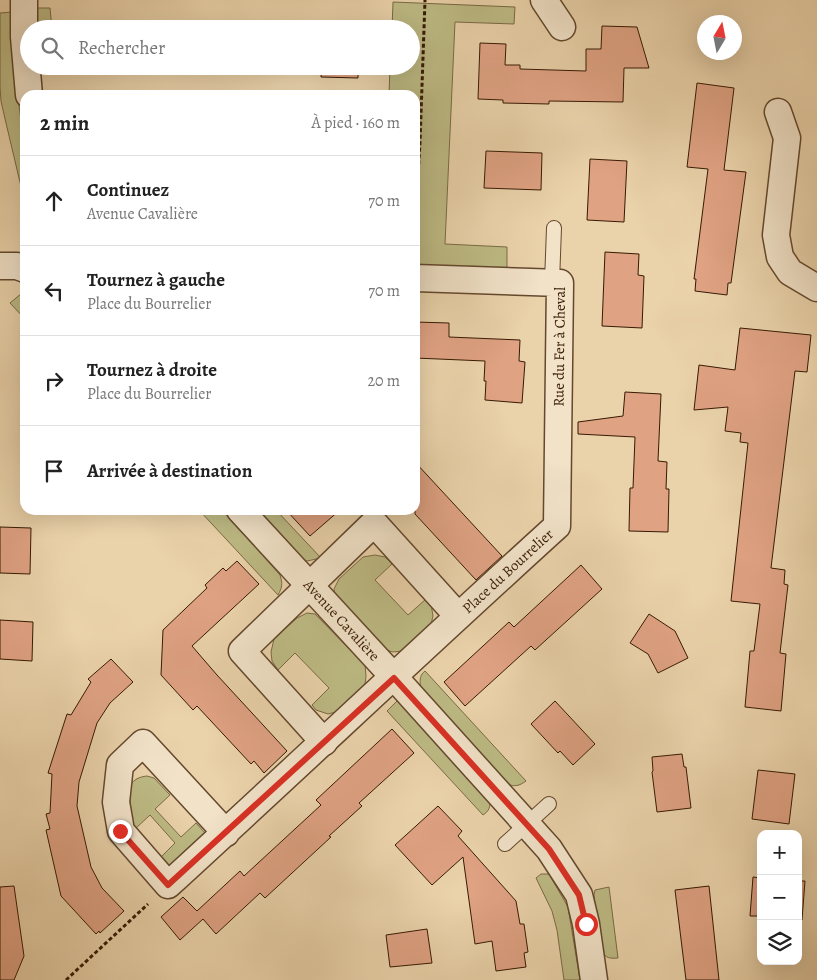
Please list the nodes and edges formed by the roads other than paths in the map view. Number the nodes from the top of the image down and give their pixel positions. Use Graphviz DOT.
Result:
graph roads {
  1 [pos="24,0"];
  2 [pos="544,0"];
  3 [pos="24,20"];
  4 [pos="562,27"];
  5 [pos="27,75"];
  6 [pos="29,90"];
  7 [pos="778,112"];
  8 [pos="554,228"];
  9 [pos="0,266"];
  10 [pos="20,267"];
  11 [pos="420,278"];
  12 [pos="552,282"];
  13 [pos="817,288"];
  14 [pos="245,515"];
  15 [pos="557,526"];
  16 [pos="310,585"];
  17 [pos="458,616"];
  18 [pos="394,678"];
  19 [pos="324,742"];
  20 [pos="549,804"];
  21 [pos="527,824"];
  22 [pos="226,832"];
  23 [pos="505,844"];
  24 [pos="594,980"];
  1 -- 3 [label="street"];
  2 -- 4 [label="street"];
  5 -- 6 [label="street"];
  7 -- 13 [label="street"];
  8 -- 12 [label="lane"];
  9 -- 10 [label="street"];
  11 -- 12 [label="street, Rue du Fer à Cheval"];
  12 -- 15 [label="street, Rue du Fer à Cheval"];
  14 -- 16 [label="street, Avenue Cavalière"];
  15 -- 17 [label="street, Place du Bourrelier"];
  16 -- 17 [label="street, Place du Bourrelier"];
  16 -- 18 [label="street, Avenue Cavalière"];
  16 -- 19 [label="street, Place du Bourrelier"];
  17 -- 18 [label="street, Place du Bourrelier"];
  18 -- 19 [label="street, Place du Bourrelier"];
  18 -- 21 [label="street, Avenue Cavalière"];
  19 -- 22 [label="street, Place du Bourrelier"];
  20 -- 21 [label="lane"];
  21 -- 23 [label="lane"];
  21 -- 24 [label="street, Avenue Cavalière"];
  22 -- 22 [label="street, Place du Bourrelier"];
}
